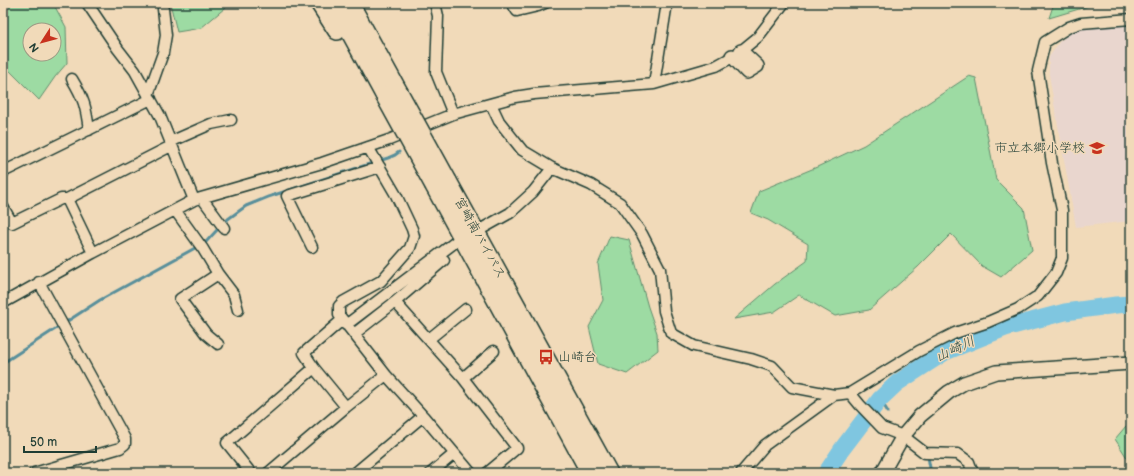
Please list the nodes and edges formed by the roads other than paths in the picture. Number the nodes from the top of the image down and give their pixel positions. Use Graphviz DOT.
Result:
graph roads {
  1 [pos="87,3"];
  2 [pos="319,3"];
  3 [pos="334,3"];
  4 [pos="350,3"];
  5 [pos="359,3"];
  6 [pos="512,3"];
  7 [pos="545,3"];
  8 [pos="667,3"];
  9 [pos="784,3"];
  10 [pos="436,4"];
  11 [pos="164,10"];
  12 [pos="1131,19"];
  13 [pos="377,66"];
  14 [pos="72,79"];
  15 [pos="654,84"];
  16 [pos="150,97"];
  17 [pos="491,104"];
  18 [pos="453,114"];
  19 [pos="231,120"];
  20 [pos="89,130"];
  21 [pos="171,144"];
  22 [pos="368,147"];
  23 [pos="380,167"];
  24 [pos="552,168"];
  25 [pos="3,172"];
  26 [pos="67,199"];
  27 [pos="198,199"];
  28 [pos="3,206"];
  29 [pos="175,210"];
  30 [pos="222,226"];
  31 [pos="469,234"];
  32 [pos="312,246"];
  33 [pos="93,253"];
  34 [pos="444,260"];
  35 [pos="218,274"];
  36 [pos="39,282"];
  37 [pos="396,302"];
  38 [pos="3,303"];
  39 [pos="466,309"];
  40 [pos="238,310"];
  41 [pos="344,322"];
  42 [pos="354,334"];
  43 [pos="429,339"];
  44 [pos="218,344"];
  45 [pos="494,351"];
  46 [pos="1131,363"];
  47 [pos="314,368"];
  48 [pos="386,375"];
  49 [pos="463,378"];
  50 [pos="850,393"];
  51 [pos="834,395"];
  52 [pos="346,407"];
  53 [pos="423,416"];
  54 [pos="903,436"];
  55 [pos="454,454"];
  56 [pos="34,473"];
  57 [pos="250,473"];
  58 [pos="268,473"];
  59 [pos="355,473"];
  60 [pos="431,473"];
  61 [pos="470,473"];
  62 [pos="486,473"];
  63 [pos="590,473"];
  64 [pos="609,473"];
  65 [pos="741,473"];
  66 [pos="882,473"];
  67 [pos="973,473"];
  1 -- 16 [label="street"];
  2 -- 13 [label="highway"];
  3 -- 13 [label="highway, 宮崎南バイパス"];
  4 -- 13 [label="highway, 宮崎南バイパス"];
  5 -- 13 [label="highway"];
  6 -- 7 [label="street"];
  8 -- 15 [label="street"];
  9 -- 15 [label="street"];
  10 -- 18 [label="street"];
  11 -- 16 [label="street"];
  12 -- 50 [label="street"];
  13 -- 31 [label="highway, 宮崎南バイパス, bridge"];
  14 -- 20 [label="street"];
  15 -- 17 [label="street"];
  16 -- 20 [label="street"];
  16 -- 21 [label="street"];
  17 -- 18 [label="street"];
  17 -- 24 [label="street"];
  18 -- 22 [label="street"];
  19 -- 21 [label="street"];
  20 -- 25 [label="street"];
  21 -- 26 [label="street"];
  21 -- 27 [label="street"];
  22 -- 23 [label="street"];
  22 -- 27 [label="street"];
  23 -- 32 [label="street"];
  23 -- 41 [label="street"];
  24 -- 31 [label="street"];
  24 -- 51 [label="street"];
  26 -- 28 [label="street"];
  26 -- 33 [label="street"];
  27 -- 29 [label="street"];
  27 -- 30 [label="street"];
  29 -- 33 [label="street"];
  29 -- 35 [label="street"];
  31 -- 41 [label="street"];
  31 -- 63 [label="highway, 宮崎南バイパス"];
  31 -- 64 [label="highway, 宮崎南バイパス"];
  33 -- 36 [label="street"];
  34 -- 37 [label="street"];
  35 -- 40 [label="street"];
  35 -- 44 [label="street"];
  36 -- 38 [label="street"];
  36 -- 56 [label="street"];
  37 -- 42 [label="street"];
  37 -- 43 [label="street"];
  39 -- 43 [label="street"];
  41 -- 42 [label="street"];
  41 -- 47 [label="street"];
  42 -- 48 [label="street"];
  43 -- 49 [label="street"];
  45 -- 49 [label="street"];
  46 -- 54 [label="main road"];
  47 -- 52 [label="street"];
  47 -- 57 [label="street"];
  48 -- 52 [label="street"];
  48 -- 53 [label="street"];
  49 -- 62 [label="street"];
  50 -- 51 [label="street"];
  50 -- 54 [label="street"];
  51 -- 65 [label="street"];
  52 -- 58 [label="street"];
  53 -- 55 [label="street"];
  53 -- 59 [label="street"];
  54 -- 66 [label="main road"];
  54 -- 67 [label="street"];
  55 -- 60 [label="street"];
  55 -- 61 [label="street"];
}
